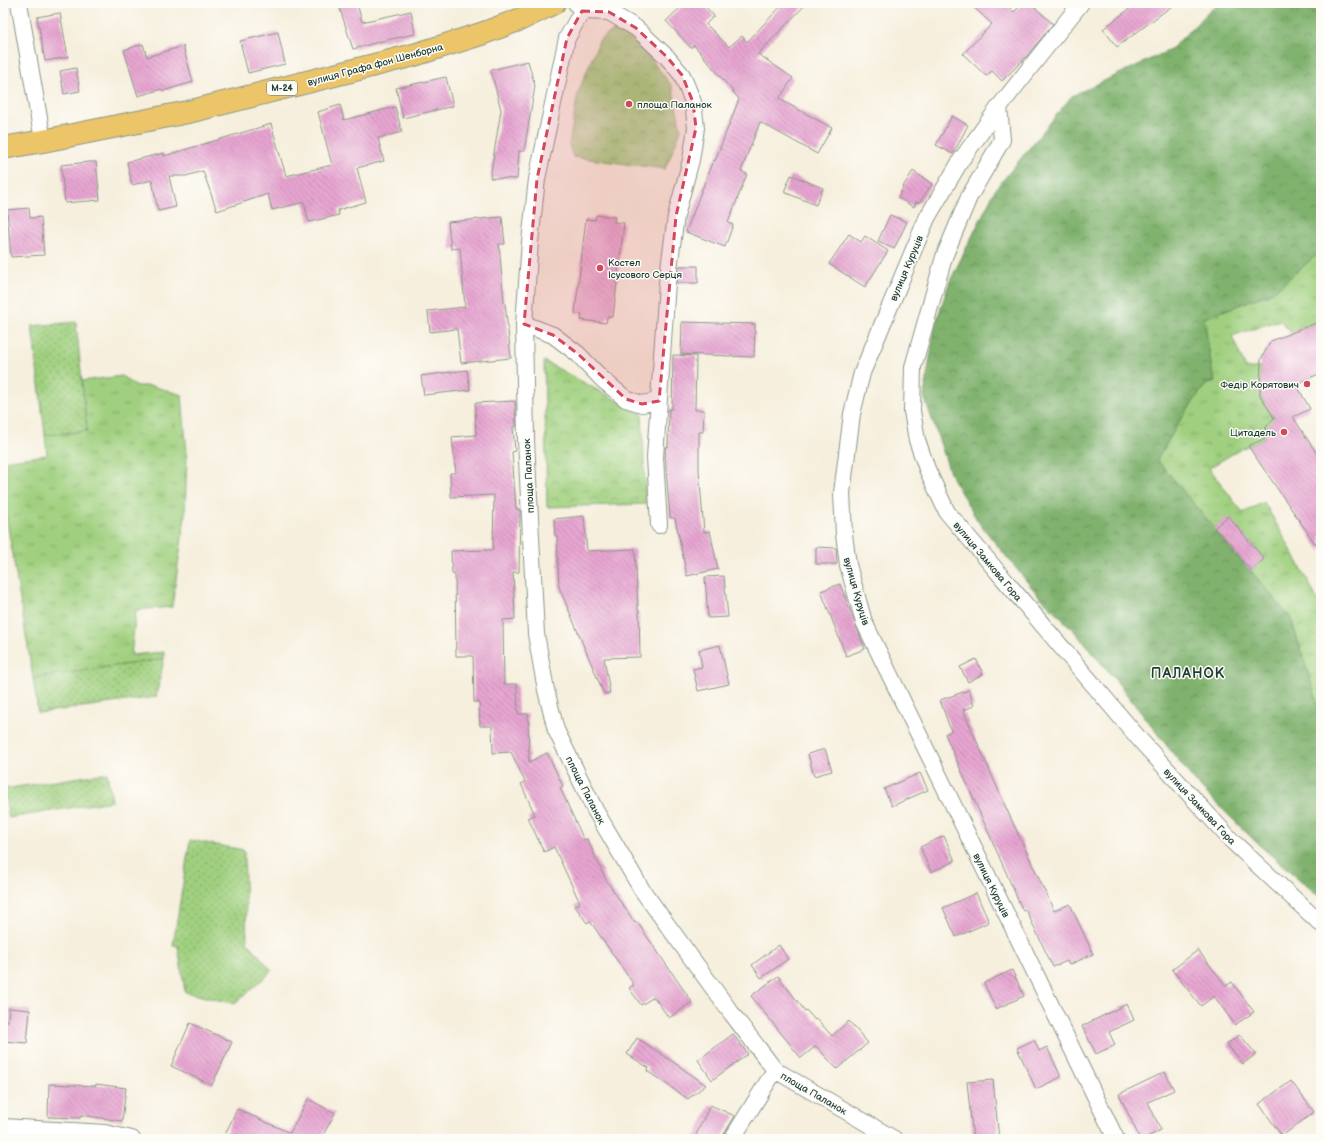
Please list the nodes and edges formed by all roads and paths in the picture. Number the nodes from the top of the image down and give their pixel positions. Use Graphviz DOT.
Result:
graph roads {
  1 [pos="19,3"];
  2 [pos="554,3"];
  3 [pos="1081,3"];
  4 [pos="579,7"];
  5 [pos="999,107"];
  6 [pos="43,141"];
  7 [pos="3,148"];
  8 [pos="524,324"];
  9 [pos="659,401"];
  10 [pos="659,525"];
  11 [pos="1321,924"];
  12 [pos="775,1070"];
  13 [pos="3,1127"];
  14 [pos="132,1139"];
  15 [pos="732,1139"];
  16 [pos="894,1139"];
  17 [pos="1116,1139"];
  1 -- 6 [label="street"];
  2 -- 6 [label="highway, вулиця Графа фон Шенборна / М-24"];
  3 -- 5 [label="street, вулиця Куруців"];
  4 -- 8 [label="street, площа Паланок"];
  4 -- 9 [label="street, площа Паланок"];
  5 -- 11 [label="street, вулиця Замкова Гора"];
  5 -- 17 [label="street, вулиця Куруців"];
  6 -- 7 [label="highway, вулиця Графа фон Шенборна / М-24"];
  8 -- 9 [label="street"];
  8 -- 12 [label="street, площа Паланок"];
  9 -- 10 [label="street, площа Паланок"];
  12 -- 15 [label="street"];
  12 -- 16 [label="street, площа Паланок"];
  13 -- 14 [label="street"];
}
